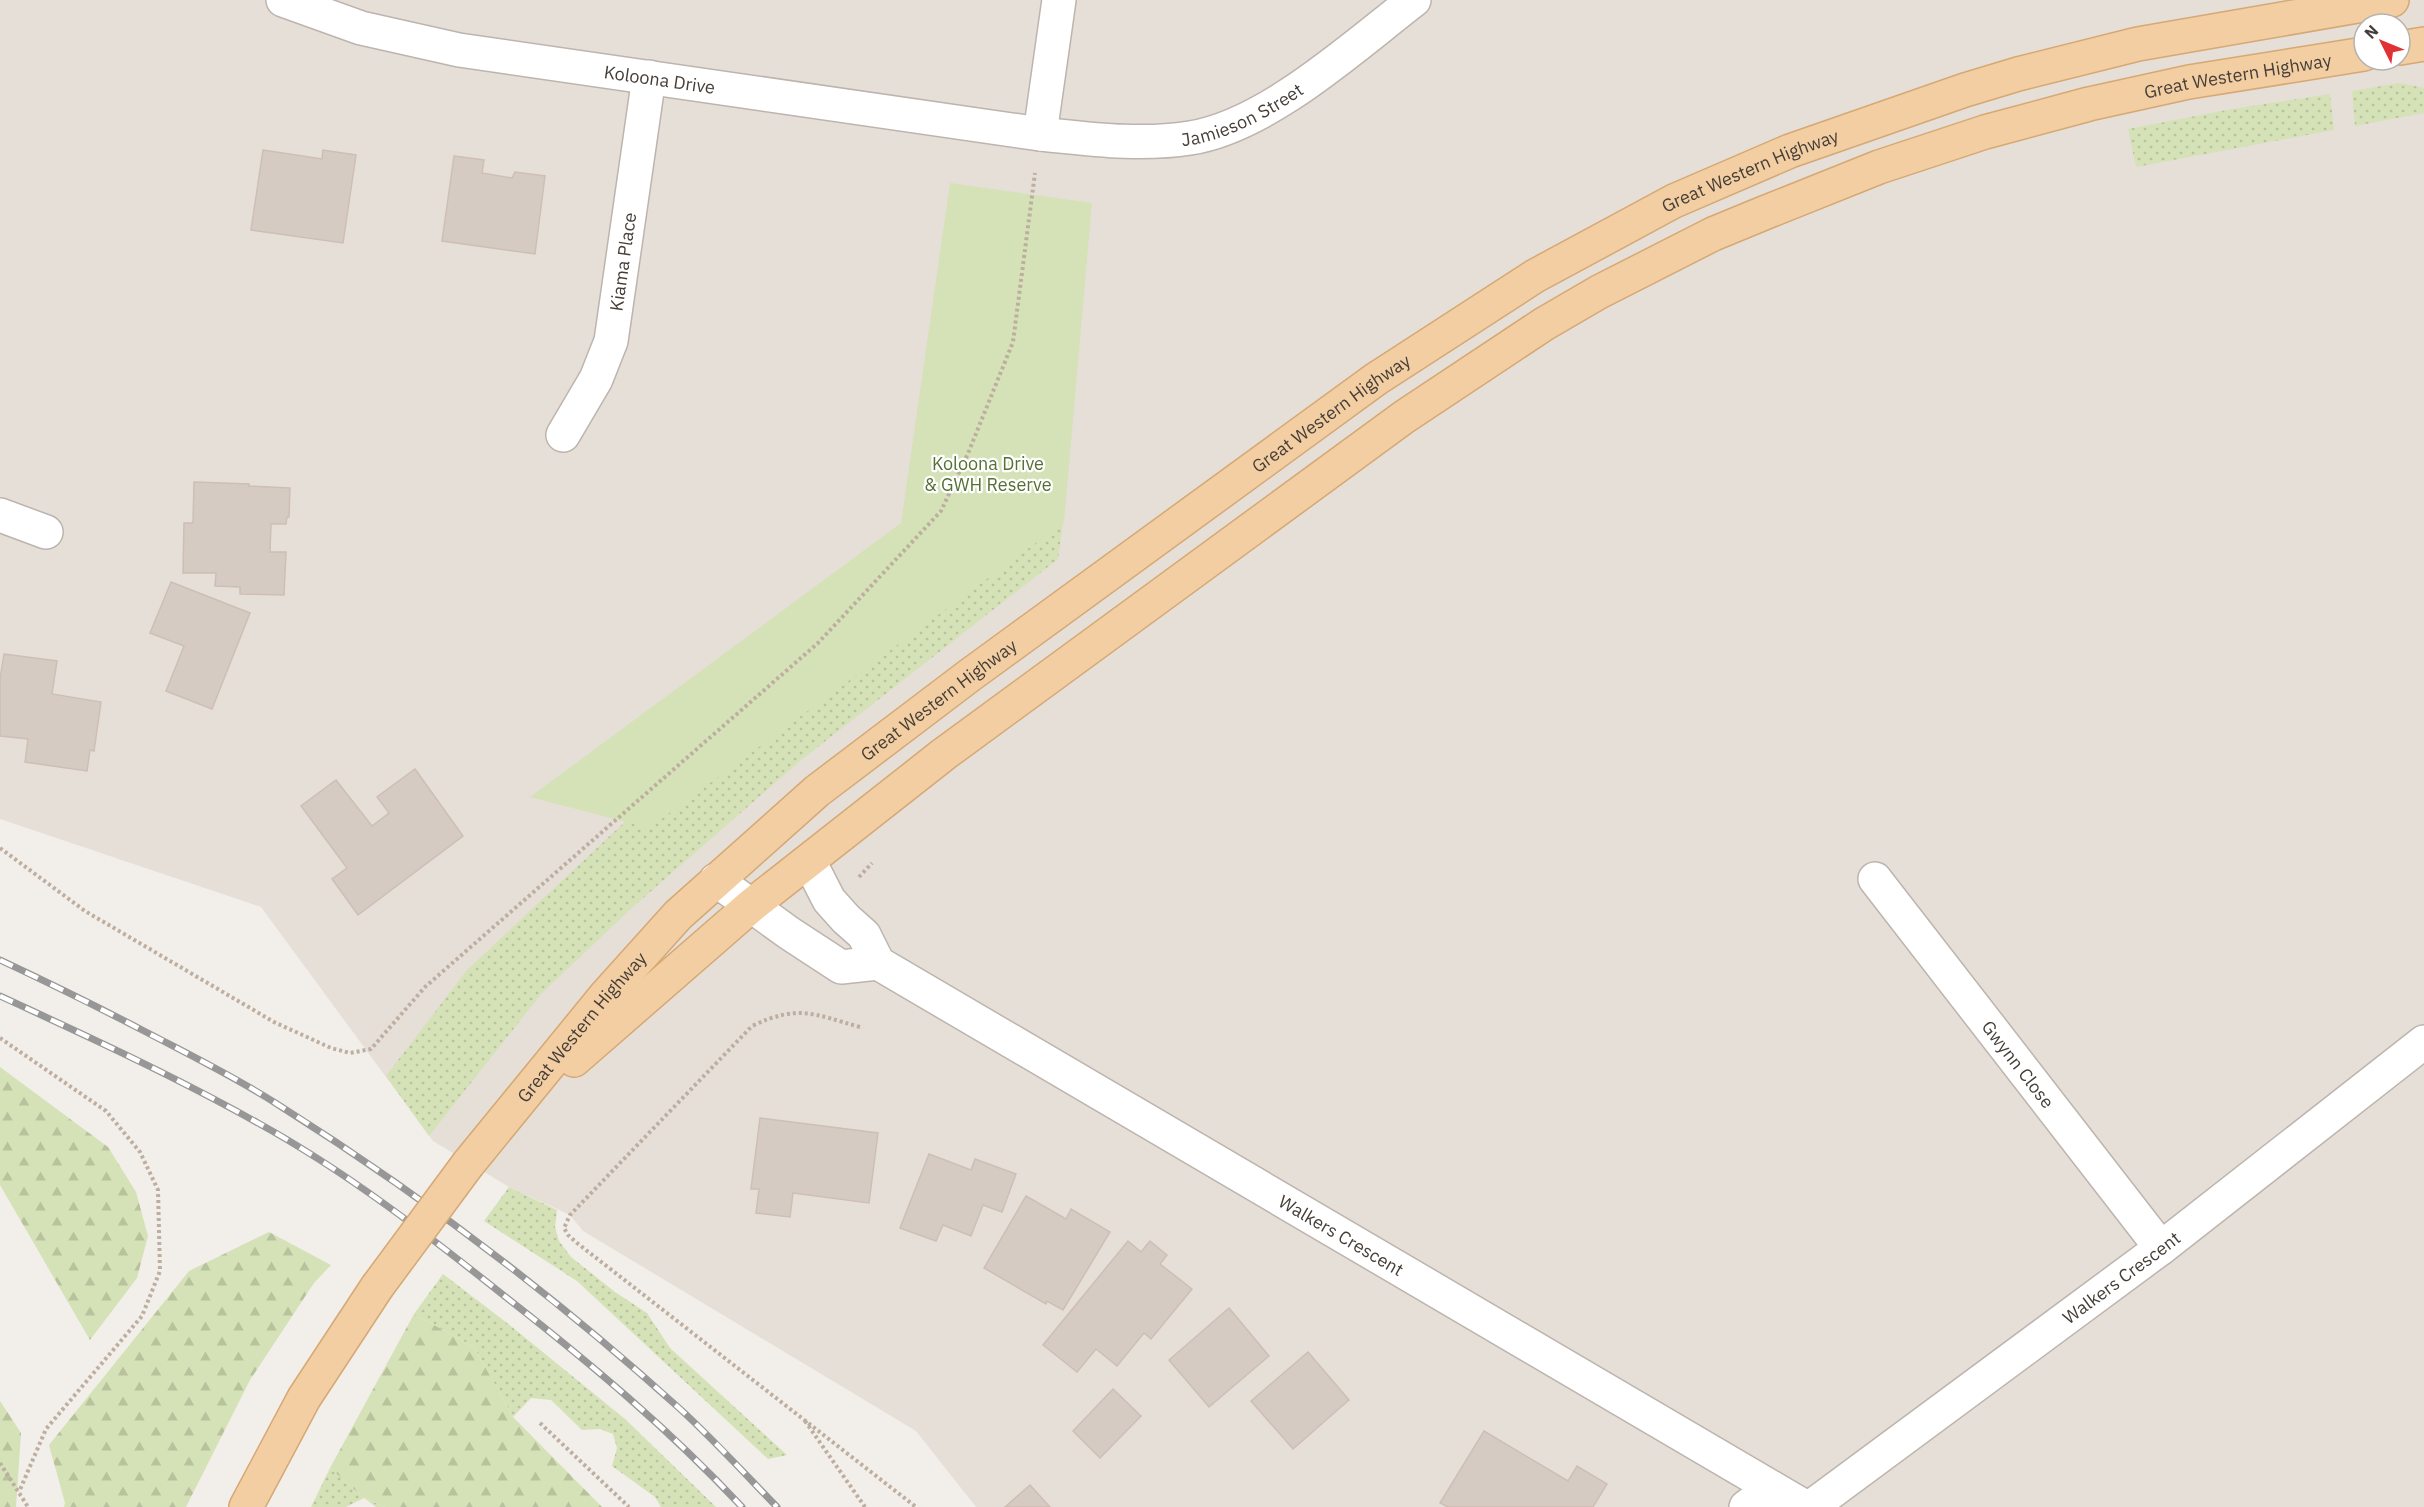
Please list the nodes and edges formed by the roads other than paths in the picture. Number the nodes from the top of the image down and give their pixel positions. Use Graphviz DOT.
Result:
graph roads {
  1 [pos="283,0"];
  2 [pos="1059,0"];
  3 [pos="1414,0"];
  4 [pos="2392,0"];
  5 [pos="2352,56"];
  6 [pos="649,77"];
  7 [pos="1040,134"];
  8 [pos="563,435"];
  9 [pos="0,515"];
  10 [pos="46,532"];
  11 [pos="810,861"];
  12 [pos="1875,879"];
  13 [pos="716,880"];
  14 [pos="752,905"];
  15 [pos="878,963"];
  16 [pos="2424,1042"];
  17 [pos="468,1164"];
  18 [pos="2161,1248"];
  19 [pos="1772,1488"];
  20 [pos="246,1507"];
  21 [pos="1746,1507"];
  22 [pos="1805,1507"];
  23 [pos="1811,1507"];
  1 -- 6 [label="street, Koloona Drive"];
  2 -- 7 [label="street"];
  3 -- 7 [label="street, Jamieson Street"];
  4 -- 13 [label="main road, Great Western Highway"];
  5 -- 11 [label="main road, Great Western Highway"];
  6 -- 7 [label="street, Koloona Drive"];
  6 -- 8 [label="street, Kiama Place"];
  9 -- 10 [label="street"];
  11 -- 14 [label="main road, Great Western Highway"];
  11 -- 15 [label="street"];
  12 -- 18 [label="street, Gwynn Close"];
  13 -- 14 [label="street"];
  13 -- 17 [label="main road, Great Western Highway"];
  14 -- 15 [label="street"];
  14 -- 17 [label="main road, Great Western Highway"];
  15 -- 19 [label="street, Walkers Crescent"];
  16 -- 18 [label="street, Walkers Crescent"];
  17 -- 20 [label="main road, Great Western Highway, bridge"];
  18 -- 23 [label="street, Walkers Crescent"];
  19 -- 21 [label="street"];
  19 -- 22 [label="street, Walkers Crescent"];
}
